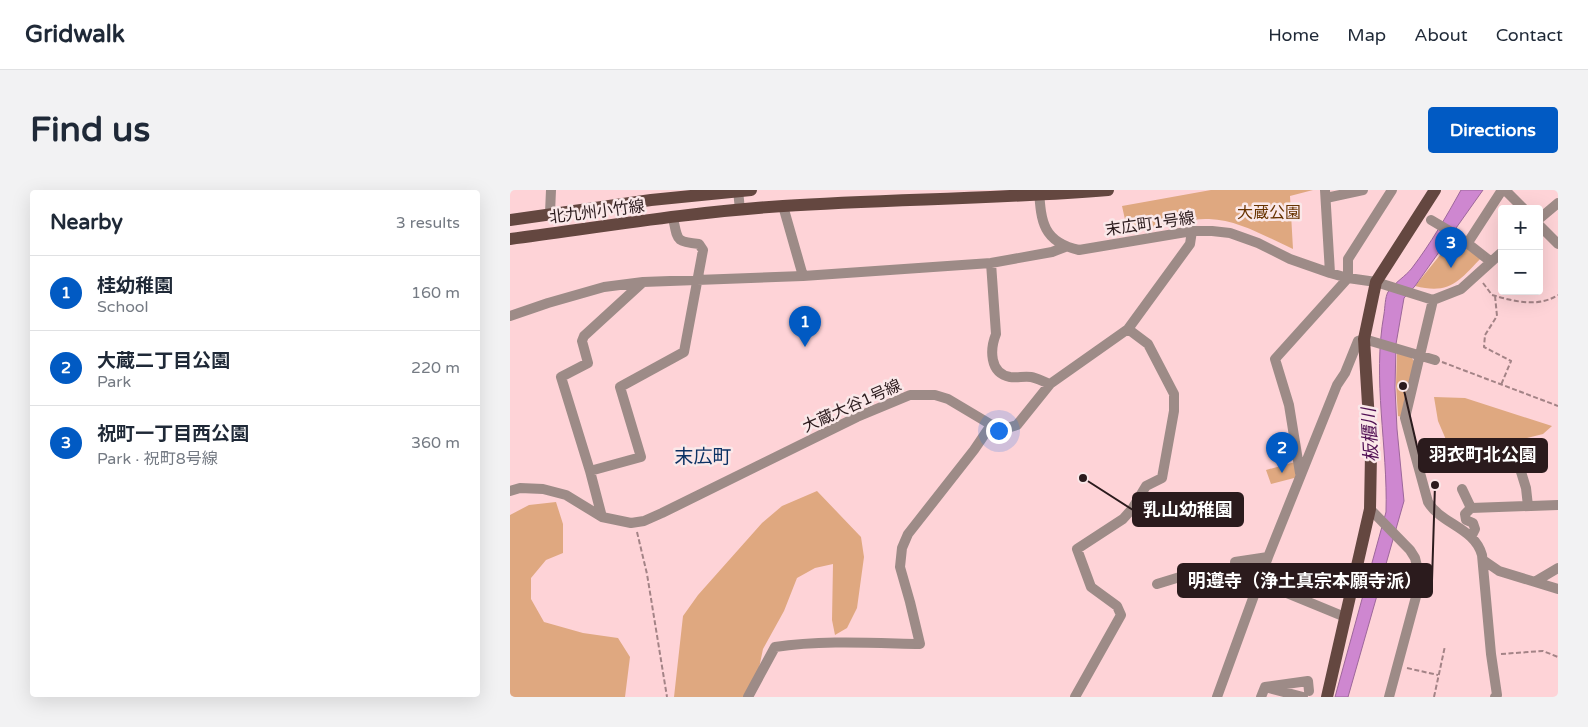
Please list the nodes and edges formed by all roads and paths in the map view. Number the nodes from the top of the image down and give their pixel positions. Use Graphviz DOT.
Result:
graph roads {
  1 [pos="551,190"];
  2 [pos="742,190"];
  3 [pos="1108,190"];
  4 [pos="1363,190"];
  5 [pos="1392,190"];
  6 [pos="1435,190"];
  7 [pos="1504,190"];
  8 [pos="1039,193"];
  9 [pos="1325,194"];
  10 [pos="1558,203"];
  11 [pos="1520,205"];
  12 [pos="784,206"];
  13 [pos="740,210"];
  14 [pos="550,213"];
  15 [pos="1543,216"];
  16 [pos="673,218"];
  17 [pos="510,220"];
  18 [pos="1431,220"];
  19 [pos="1543,229"];
  20 [pos="1192,231"];
  21 [pos="510,239"];
  22 [pos="1467,244"];
  23 [pos="1558,244"];
  24 [pos="1065,247"];
  25 [pos="1498,255"];
  26 [pos="1490,261"];
  27 [pos="991,264"];
  28 [pos="1330,273"];
  29 [pos="1476,275"];
  30 [pos="803,276"];
  31 [pos="1348,278"];
  32 [pos="698,279"];
  33 [pos="643,282"];
  34 [pos="1382,284"];
  35 [pos="1558,295"];
  36 [pos="1494,296"];
  37 [pos="1434,300"];
  38 [pos="510,316"];
  39 [pos="1128,329"];
  40 [pos="1369,340"];
  41 [pos="1420,354"];
  42 [pos="1435,360"];
  43 [pos="1050,384"];
  44 [pos="1501,385"];
  45 [pos="1558,406"];
  46 [pos="991,425"];
  47 [pos="1514,449"];
  48 [pos="590,471"];
  49 [pos="1300,474"];
  50 [pos="1462,489"];
  51 [pos="510,492"];
  52 [pos="1558,505"];
  53 [pos="1528,506"];
  54 [pos="1471,508"];
  55 [pos="1370,509"];
  56 [pos="602,517"];
  57 [pos="632,523"];
  58 [pos="1471,536"];
  59 [pos="1268,558"];
  60 [pos="1483,560"];
  61 [pos="1235,562"];
  62 [pos="1558,568"];
  63 [pos="1206,569"];
  64 [pos="1536,581"];
  65 [pos="1260,582"];
  66 [pos="1157,584"];
  67 [pos="1558,589"];
  68 [pos="1345,617"];
  69 [pos="1445,646"];
  70 [pos="1491,654"];
  71 [pos="1558,657"];
  72 [pos="1397,665"];
  73 [pos="1438,675"];
  74 [pos="1265,687"];
  75 [pos="1306,695"];
  76 [pos="1328,696"];
  77 [pos="667,697"];
  78 [pos="748,697"];
  79 [pos="1075,697"];
  80 [pos="1217,697"];
  81 [pos="1261,697"];
  82 [pos="1389,697"];
  83 [pos="1434,697"];
  84 [pos="1496,697"];
  1 -- 14 [label="street"];
  2 -- 13 [label="street"];
  2 -- 14 [label="main road, 北九州小竹線"];
  3 -- 8 [label="main road, 北九州小竹線"];
  4 -- 9 [label="street"];
  5 -- 31 [label="street"];
  6 -- 34 [label="main road"];
  7 -- 11 [label="street"];
  7 -- 22 [label="street"];
  8 -- 12 [label="main road, 北九州小竹線"];
  8 -- 24 [label="street"];
  9 -- 28 [label="street"];
  10 -- 15 [label="street"];
  12 -- 13 [label="main road, 北九州小竹線"];
  12 -- 30 [label="street"];
  13 -- 16 [label="main road, 北九州小竹線"];
  14 -- 17 [label="main road, 北九州小竹線"];
  16 -- 21 [label="main road, 北九州小竹線"];
  16 -- 32 [label="street"];
  18 -- 22 [label="street"];
  19 -- 23 [label="street"];
  20 -- 24 [label="street, 末広町1号線"];
  20 -- 28 [label="street, 末広町1号線"];
  20 -- 39 [label="street, 大蔵大谷1号線"];
  22 -- 26 [label="street"];
  24 -- 27 [label="street, 末広町1号線"];
  25 -- 26 [label="street"];
  26 -- 29 [label="street"];
  27 -- 30 [label="street, 末広町1号線"];
  27 -- 43 [label="street"];
  28 -- 31 [label="street, 末広町1号線"];
  29 -- 36 [label="path"];
  29 -- 37 [label="street"];
  30 -- 32 [label="street, 末広町1号線"];
  31 -- 34 [label="street, 末広町1号線"];
  31 -- 49 [label="street"];
  32 -- 33 [label="street, 末広町1号線"];
  32 -- 48 [label="street"];
  33 -- 38 [label="street, 末広町1号線"];
  33 -- 48 [label="street"];
  34 -- 37 [label="street, 末広町1号線"];
  34 -- 40 [label="main road"];
  35 -- 36 [label="path"];
  36 -- 44 [label="path"];
  37 -- 41 [label="street"];
  39 -- 43 [label="street, 大蔵大谷1号線"];
  39 -- 79 [label="street"];
  40 -- 41 [label="street"];
  40 -- 49 [label="street"];
  40 -- 55 [label="main road"];
  41 -- 42 [label="street"];
  41 -- 58 [label="street"];
  42 -- 44 [label="path"];
  43 -- 46 [label="street, 大蔵大谷1号線"];
  44 -- 45 [label="path"];
  46 -- 57 [label="street, 大蔵大谷1号線"];
  46 -- 78 [label="street"];
  47 -- 53 [label="street"];
  48 -- 56 [label="street"];
  49 -- 59 [label="street"];
  50 -- 54 [label="street"];
  51 -- 56 [label="street, 大蔵大谷1号線"];
  52 -- 53 [label="street"];
  53 -- 54 [label="street"];
  54 -- 58 [label="street"];
  55 -- 68 [label="main road"];
  55 -- 72 [label="street"];
  56 -- 57 [label="street, 大蔵大谷1号線"];
  57 -- 77 [label="path"];
  58 -- 60 [label="street"];
  59 -- 61 [label="street"];
  59 -- 65 [label="street"];
  60 -- 64 [label="street"];
  60 -- 70 [label="street"];
  61 -- 63 [label="path"];
  62 -- 64 [label="street"];
  63 -- 66 [label="street"];
  64 -- 67 [label="street"];
  65 -- 68 [label="street"];
  65 -- 80 [label="street"];
  68 -- 76 [label="main road"];
  69 -- 73 [label="path"];
  70 -- 71 [label="path"];
  70 -- 84 [label="street"];
  72 -- 73 [label="path"];
  72 -- 82 [label="street"];
  73 -- 83 [label="path"];
  74 -- 75 [label="street"];
  74 -- 75 [label="street"];
  74 -- 81 [label="street"];
  75 -- 76 [label="street"];
}
